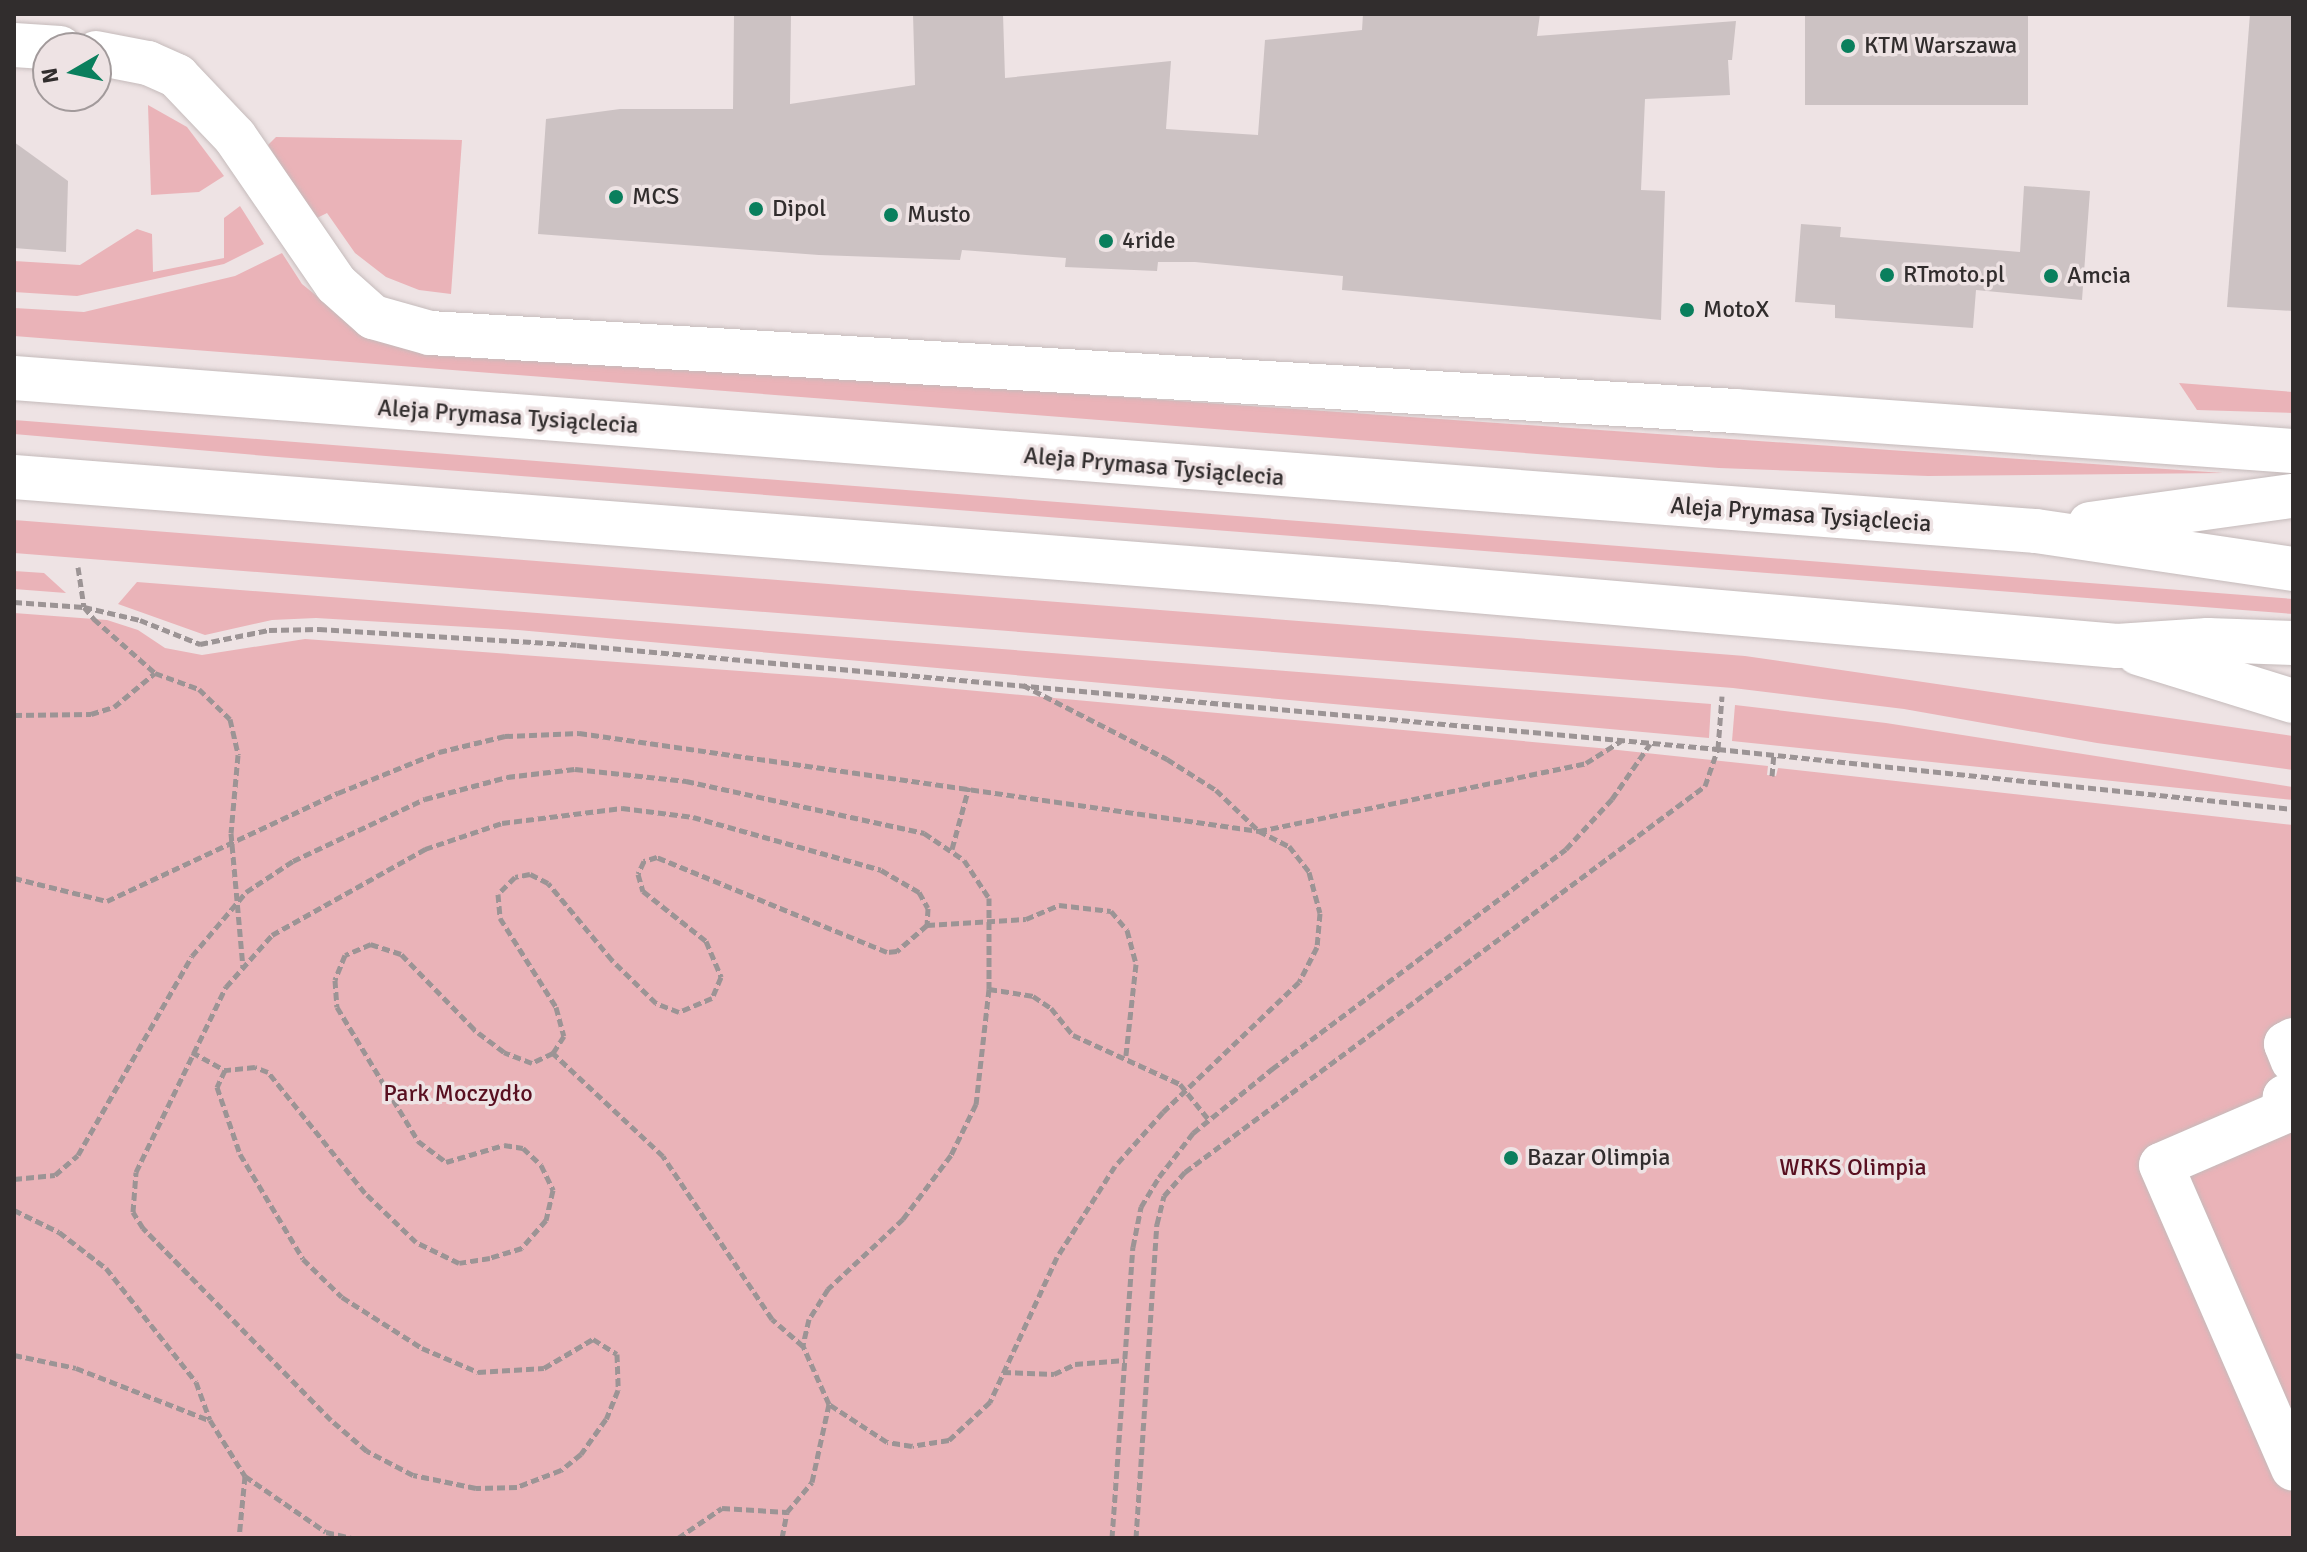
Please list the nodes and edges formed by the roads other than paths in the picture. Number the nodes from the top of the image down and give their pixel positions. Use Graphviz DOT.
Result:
graph roads {
  1 [pos="112,56"];
  2 [pos="14,378"];
  3 [pos="2293,451"];
  4 [pos="14,477"];
  5 [pos="2293,496"];
  6 [pos="2036,531"];
  7 [pos="2293,569"];
  8 [pos="2293,643"];
  9 [pos="2117,646"];
  10 [pos="2293,701"];
  11 [pos="2293,1040"];
  12 [pos="2293,1061"];
  13 [pos="2293,1094"];
  14 [pos="2293,1469"];
  1 -- 3 [label="main road"];
  2 -- 6 [label="main road, Aleja Prymasa Tysiąclecia"];
  4 -- 9 [label="main road"];
  5 -- 6 [label="main road"];
  6 -- 7 [label="main road, Aleja Prymasa Tysiąclecia"];
  8 -- 9 [label="main road"];
  9 -- 10 [label="main road"];
  11 -- 12 [label="main road"];
  13 -- 14 [label="main road"];
}
